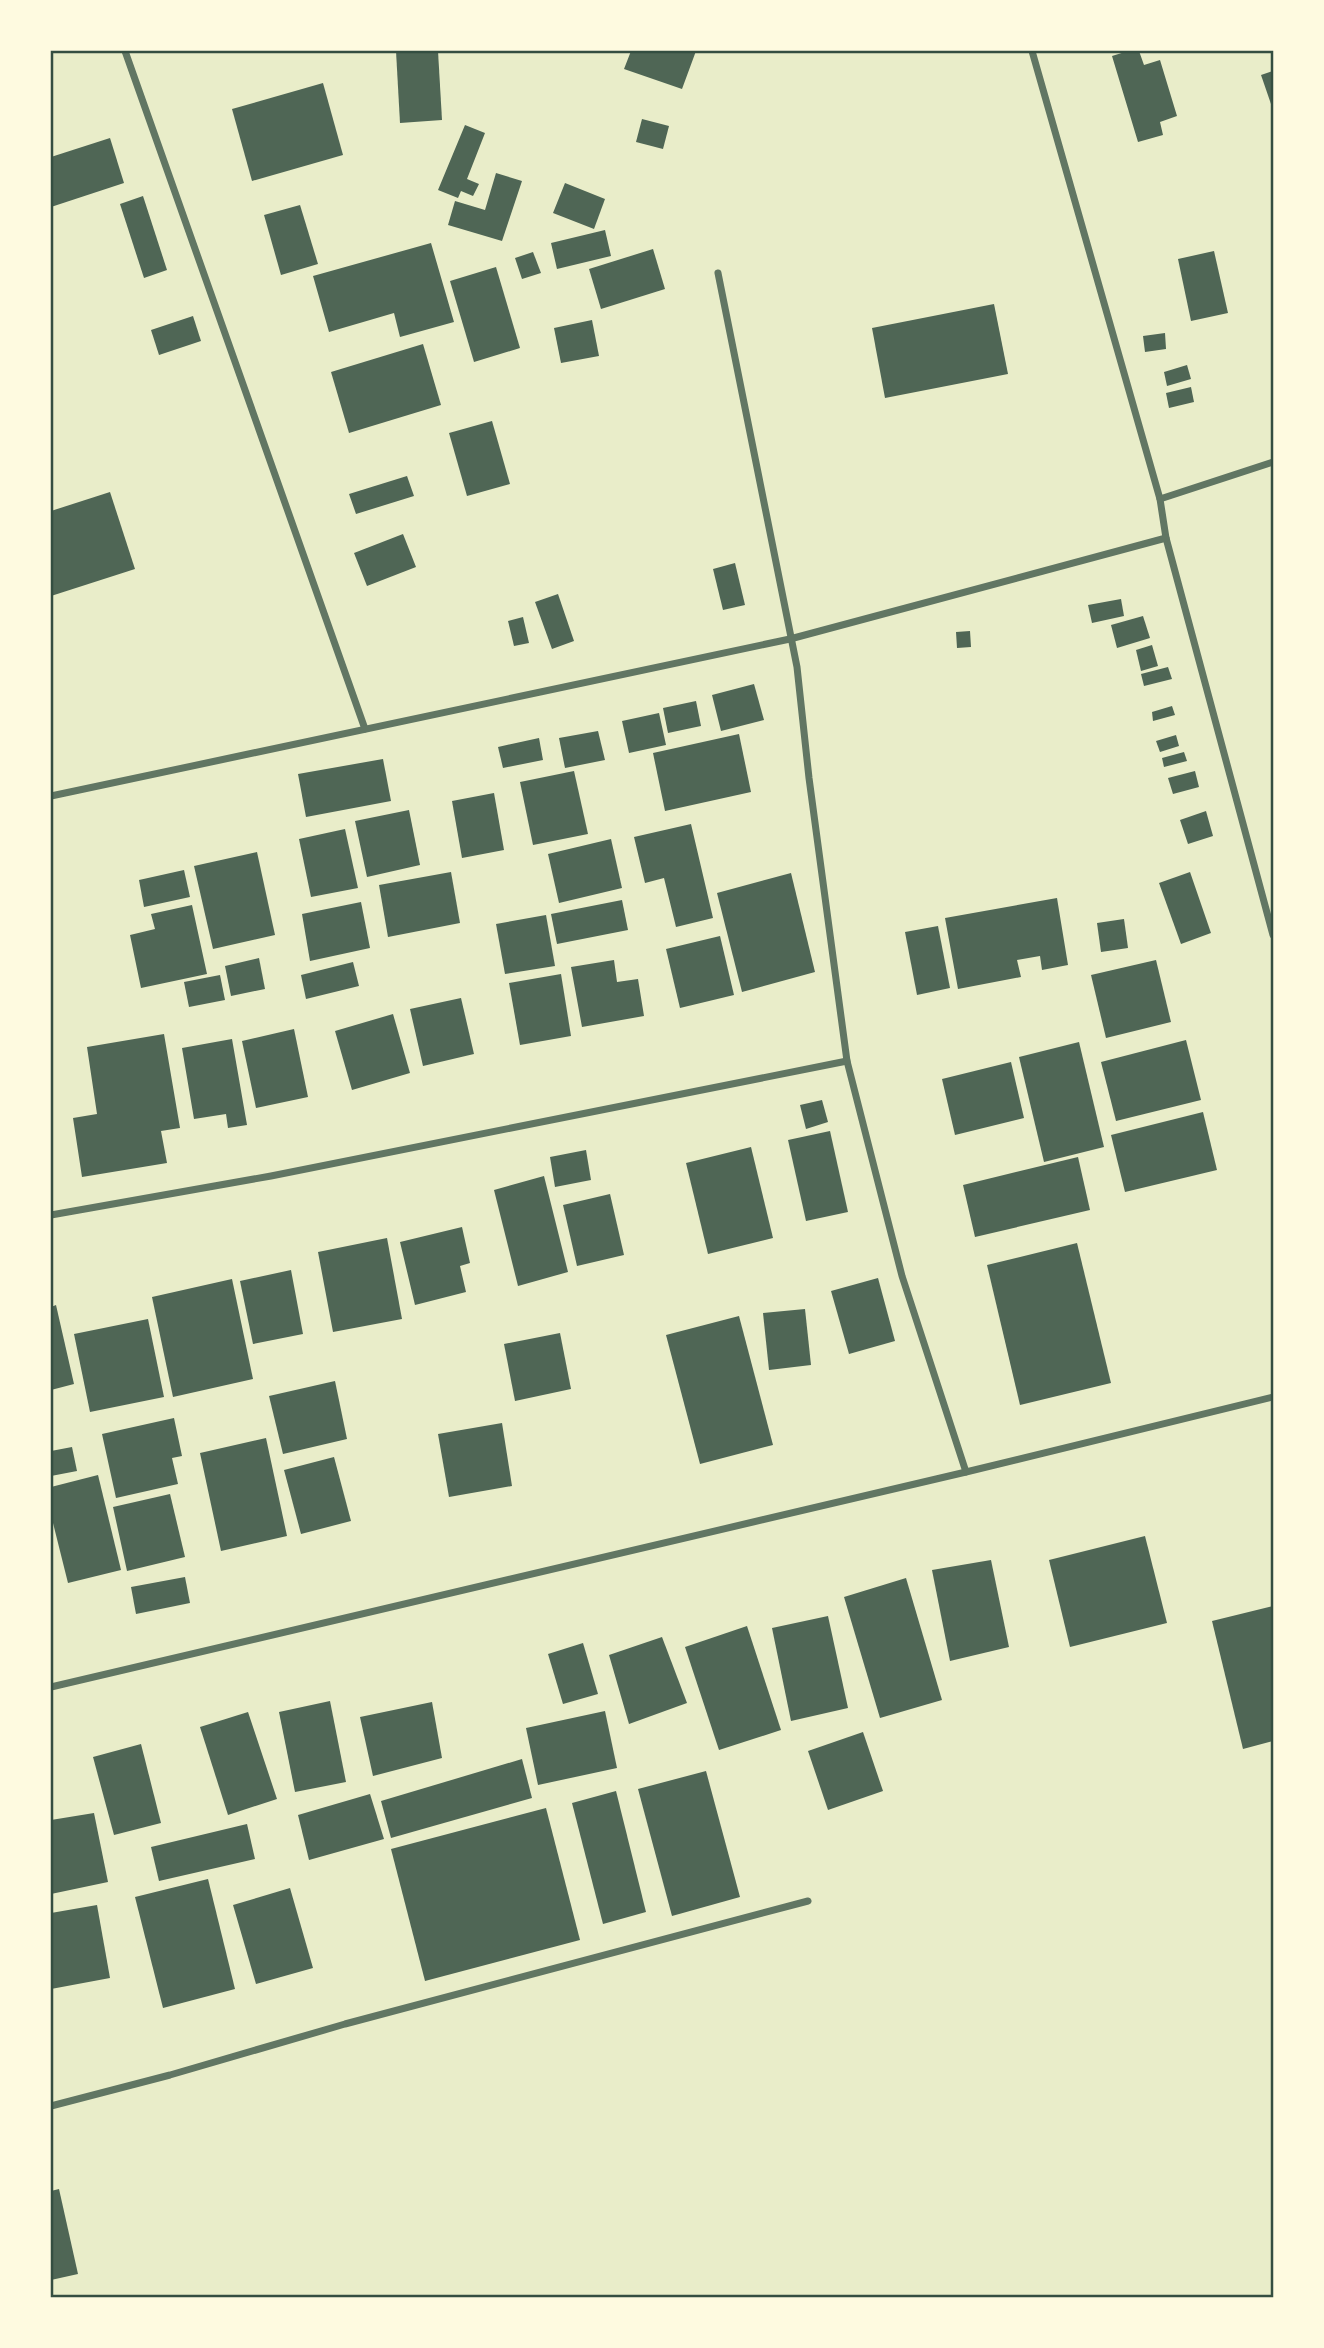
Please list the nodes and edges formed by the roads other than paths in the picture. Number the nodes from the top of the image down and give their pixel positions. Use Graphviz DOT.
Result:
graph roads {
  1 [pos="125,51"];
  2 [pos="1032,51"];
  3 [pos="718,273"];
  4 [pos="1273,462"];
  5 [pos="1160,499"];
  6 [pos="1166,538"];
  7 [pos="790,639"];
  8 [pos="365,729"];
  9 [pos="51,796"];
  10 [pos="1273,935"];
  11 [pos="847,1061"];
  12 [pos="51,1215"];
  13 [pos="1273,1397"];
  14 [pos="966,1472"];
  15 [pos="51,1687"];
  16 [pos="808,1901"];
  17 [pos="52,2103"];
  1 -- 8 [label="street"];
  2 -- 5 [label="street"];
  3 -- 7 [label="street"];
  4 -- 5 [label="street"];
  5 -- 6 [label="street"];
  6 -- 7 [label="street"];
  6 -- 10 [label="street"];
  7 -- 8 [label="street"];
  7 -- 11 [label="street"];
  8 -- 9 [label="street"];
  11 -- 12 [label="street"];
  11 -- 14 [label="street"];
  13 -- 14 [label="street"];
  14 -- 15 [label="street"];
  16 -- 17 [label="street"];
}
